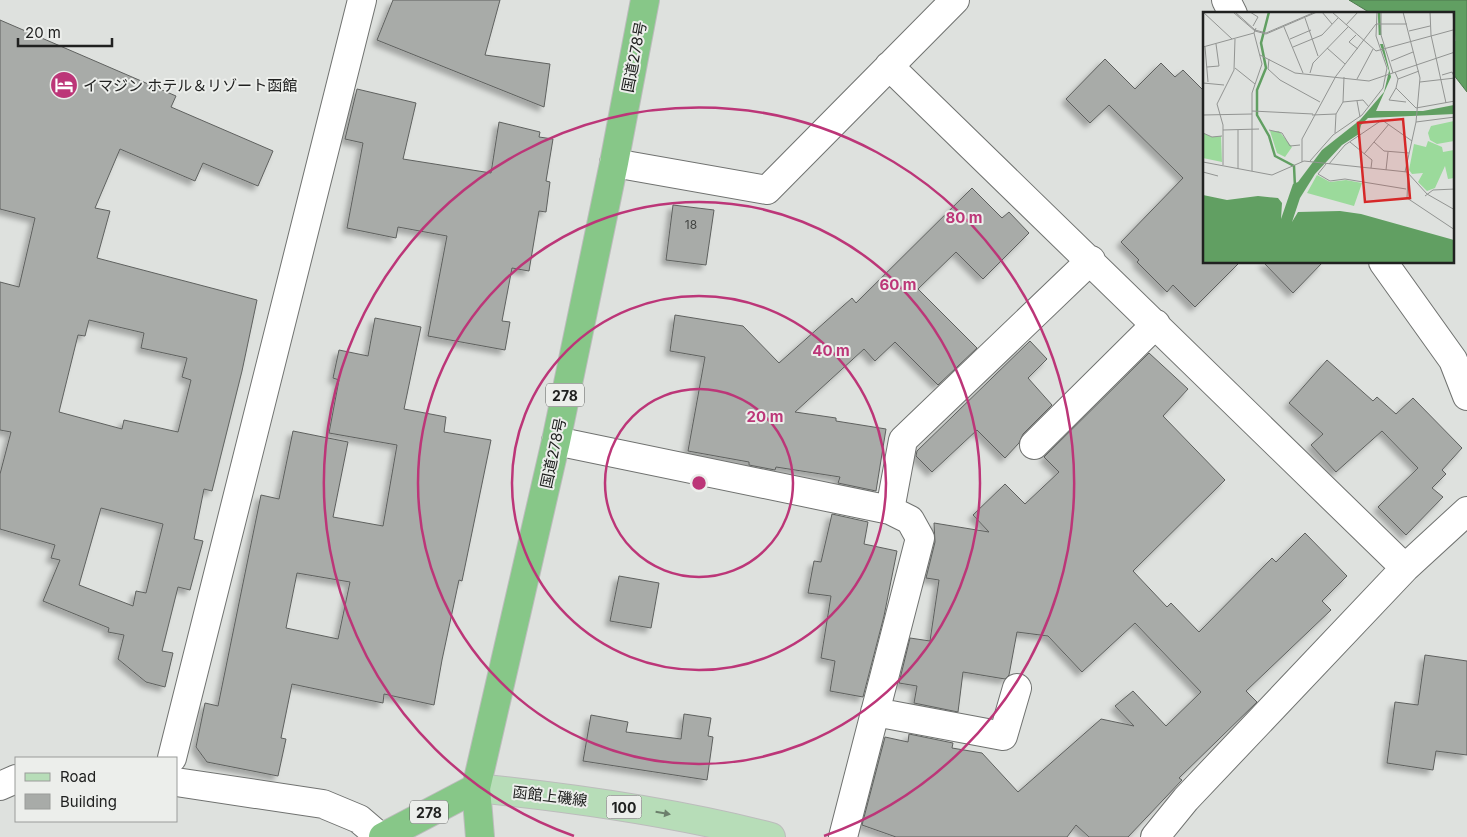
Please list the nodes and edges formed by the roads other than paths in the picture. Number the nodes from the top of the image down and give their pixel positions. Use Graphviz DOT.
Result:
graph roads {
  1 [pos="362,0"];
  2 [pos="645,0"];
  3 [pos="955,0"];
  4 [pos="1226,0"];
  5 [pos="1232,12"];
  6 [pos="889,66"];
  7 [pos="614,162"];
  8 [pos="1091,260"];
  9 [pos="1384,264"];
  10 [pos="1156,324"];
  11 [pos="1467,396"];
  12 [pos="556,441"];
  13 [pos="1034,445"];
  14 [pos="890,510"];
  15 [pos="1467,510"];
  16 [pos="1405,568"];
  17 [pos="1017,688"];
  18 [pos="875,712"];
  19 [pos="172,757"];
  20 [pos="15,779"];
  21 [pos="178,782"];
  22 [pos="0,786"];
  23 [pos="476,788"];
  24 [pos="382,837"];
  25 [pos="480,837"];
  26 [pos="771,837"];
  27 [pos="842,837"];
  28 [pos="1155,837"];
  1 -- 19 [label="street"];
  2 -- 7 [label="highway, 国道278号 / 278"];
  3 -- 6 [label="street"];
  4 -- 5 [label="street"];
  6 -- 7 [label="street"];
  6 -- 8 [label="street"];
  7 -- 12 [label="highway, 国道278号 / 278"];
  8 -- 10 [label="street"];
  8 -- 14 [label="street"];
  9 -- 11 [label="street"];
  10 -- 13 [label="street"];
  10 -- 16 [label="street"];
  12 -- 14 [label="street"];
  12 -- 23 [label="highway, 国道278号 / 278"];
  14 -- 18 [label="street"];
  15 -- 16 [label="street"];
  16 -- 28 [label="street"];
  17 -- 18 [label="street"];
  18 -- 27 [label="street"];
  20 -- 22 [label="street"];
  21 -- 24 [label="street"];
  23 -- 24 [label="highway, 278"];
  23 -- 25 [label="highway, 国道278号 / 278"];
  23 -- 26 [label="main road, 函館上磯線 / 100, one-way"];
}
